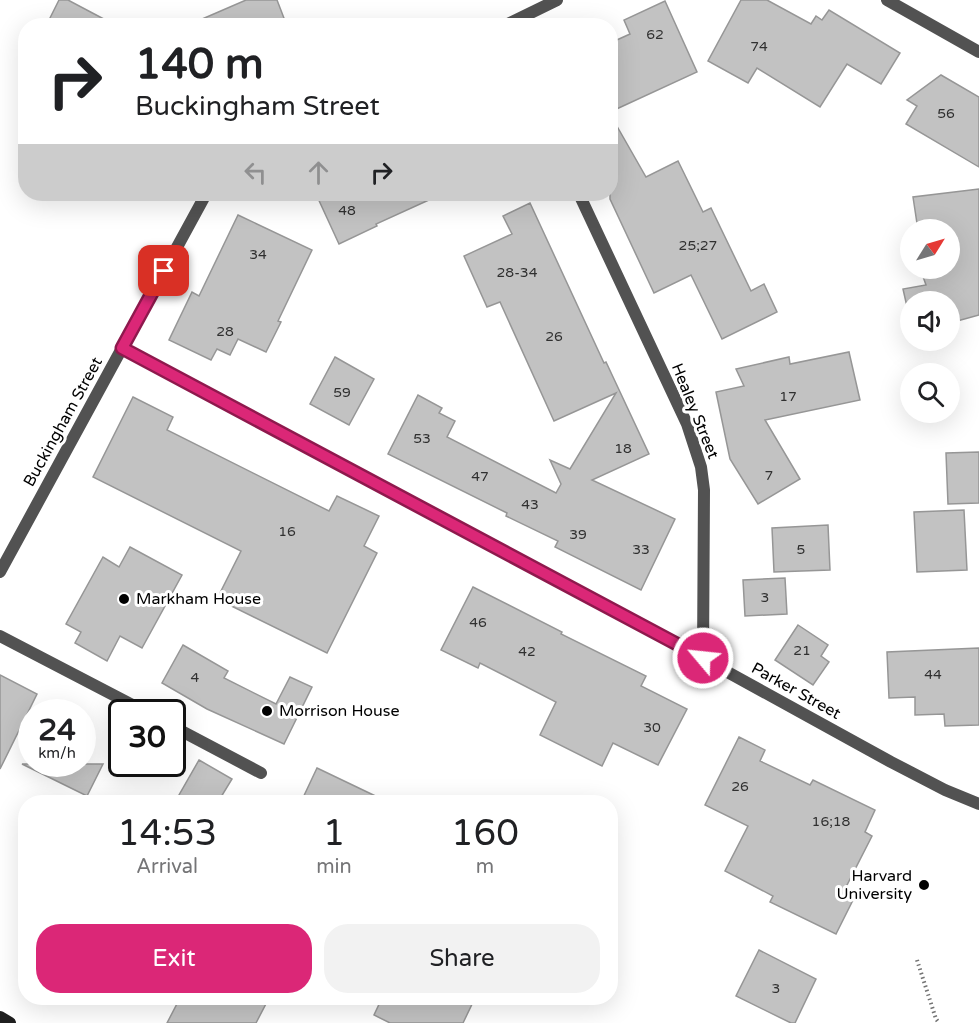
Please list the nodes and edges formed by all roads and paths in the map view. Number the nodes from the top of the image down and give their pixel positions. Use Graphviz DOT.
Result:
graph roads {
  1 [pos="557,0"];
  2 [pos="887,0"];
  3 [pos="520,18"];
  4 [pos="979,52"];
  5 [pos="202,201"];
  6 [pos="582,201"];
  7 [pos="122,348"];
  8 [pos="0,572"];
  9 [pos="0,636"];
  10 [pos="703,658"];
  11 [pos="121,699"];
  12 [pos="186,733"];
  13 [pos="261,773"];
  14 [pos="979,804"];
  15 [pos="917,960"];
  16 [pos="0,1017"];
  17 [pos="10,1023"];
  18 [pos="939,1023"];
  1 -- 3 [label="street"];
  2 -- 4 [label="street"];
  5 -- 7 [label="street, Buckingham Street"];
  6 -- 10 [label="street, Healey Street"];
  7 -- 8 [label="street, Buckingham Street"];
  7 -- 10 [label="street, Parker Street"];
  9 -- 11 [label="street"];
  10 -- 14 [label="street, Parker Street"];
  12 -- 13 [label="street"];
  15 -- 18 [label="path"];
  16 -- 17 [label="main road"];
}
